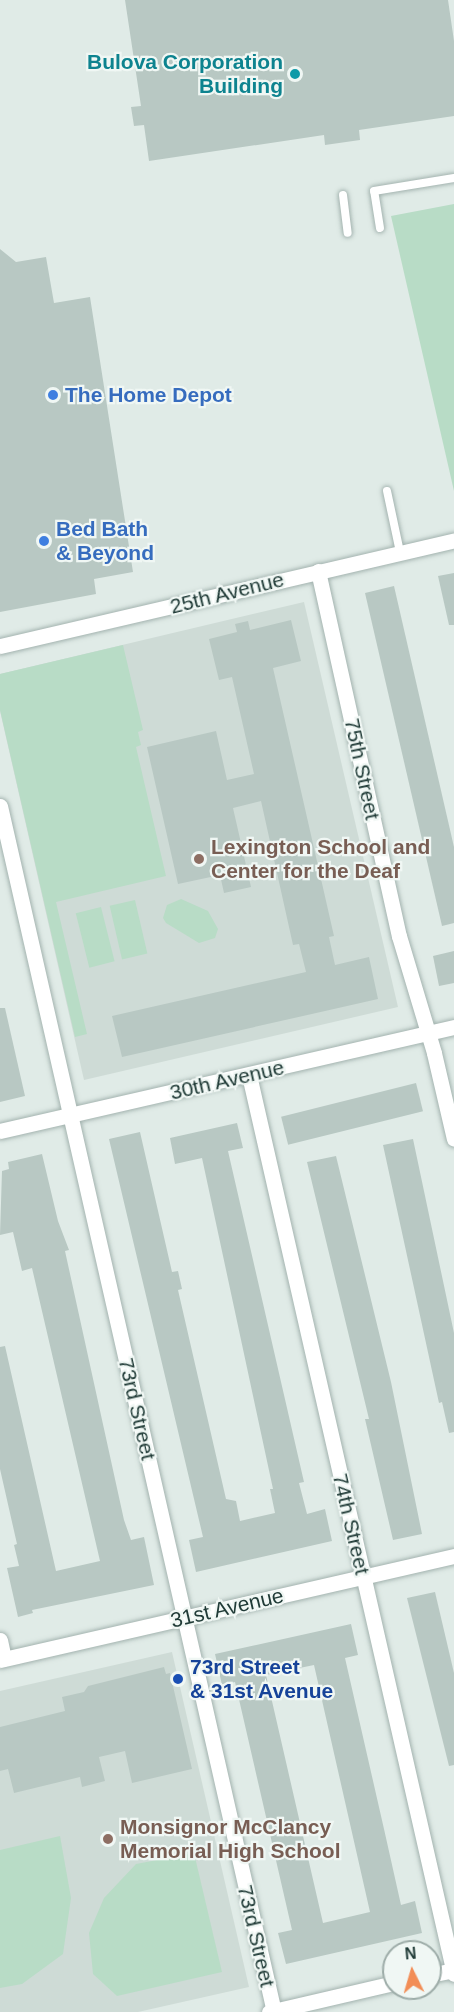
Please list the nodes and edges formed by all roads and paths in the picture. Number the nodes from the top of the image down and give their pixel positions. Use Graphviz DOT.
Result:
graph roads {
  1 [pos="454,178"];
  2 [pos="343,195"];
  3 [pos="380,228"];
  4 [pos="348,233"];
  5 [pos="387,491"];
  6 [pos="454,540"];
  7 [pos="400,552"];
  8 [pos="318,571"];
  9 [pos="0,646"];
  10 [pos="0,806"];
  11 [pos="454,1027"];
  12 [pos="428,1033"];
  13 [pos="249,1074"];
  14 [pos="70,1115"];
  15 [pos="0,1131"];
  16 [pos="454,1139"];
  17 [pos="454,1556"];
  18 [pos="363,1577"];
  19 [pos="184,1618"];
  20 [pos="0,1640"];
  21 [pos="2,1659"];
  22 [pos="454,1971"];
  23 [pos="382,1986"];
  24 [pos="272,2012"];
  1 -- 3 [label="lane"];
  2 -- 4 [label="lane"];
  5 -- 7 [label="lane"];
  6 -- 7 [label="street, 25th Avenue"];
  7 -- 8 [label="street, 25th Avenue"];
  8 -- 9 [label="street, 25th Avenue"];
  8 -- 12 [label="street, 75th Street"];
  10 -- 14 [label="street, 73rd Street"];
  11 -- 12 [label="street, 30th Avenue"];
  12 -- 13 [label="street, 30th Avenue"];
  12 -- 16 [label="street, 75th Street"];
  13 -- 14 [label="street, 30th Avenue"];
  13 -- 18 [label="street, 74th Street"];
  14 -- 15 [label="street, 30th Avenue"];
  14 -- 19 [label="street, 73rd Street"];
  17 -- 18 [label="street, 31st Avenue"];
  18 -- 19 [label="street, 31st Avenue"];
  18 -- 22 [label="street, 74th Street"];
  19 -- 21 [label="street, 31st Avenue"];
  19 -- 24 [label="street, 73rd Street"];
  20 -- 21 [label="street"];
  23 -- 24 [label="street"];
}
